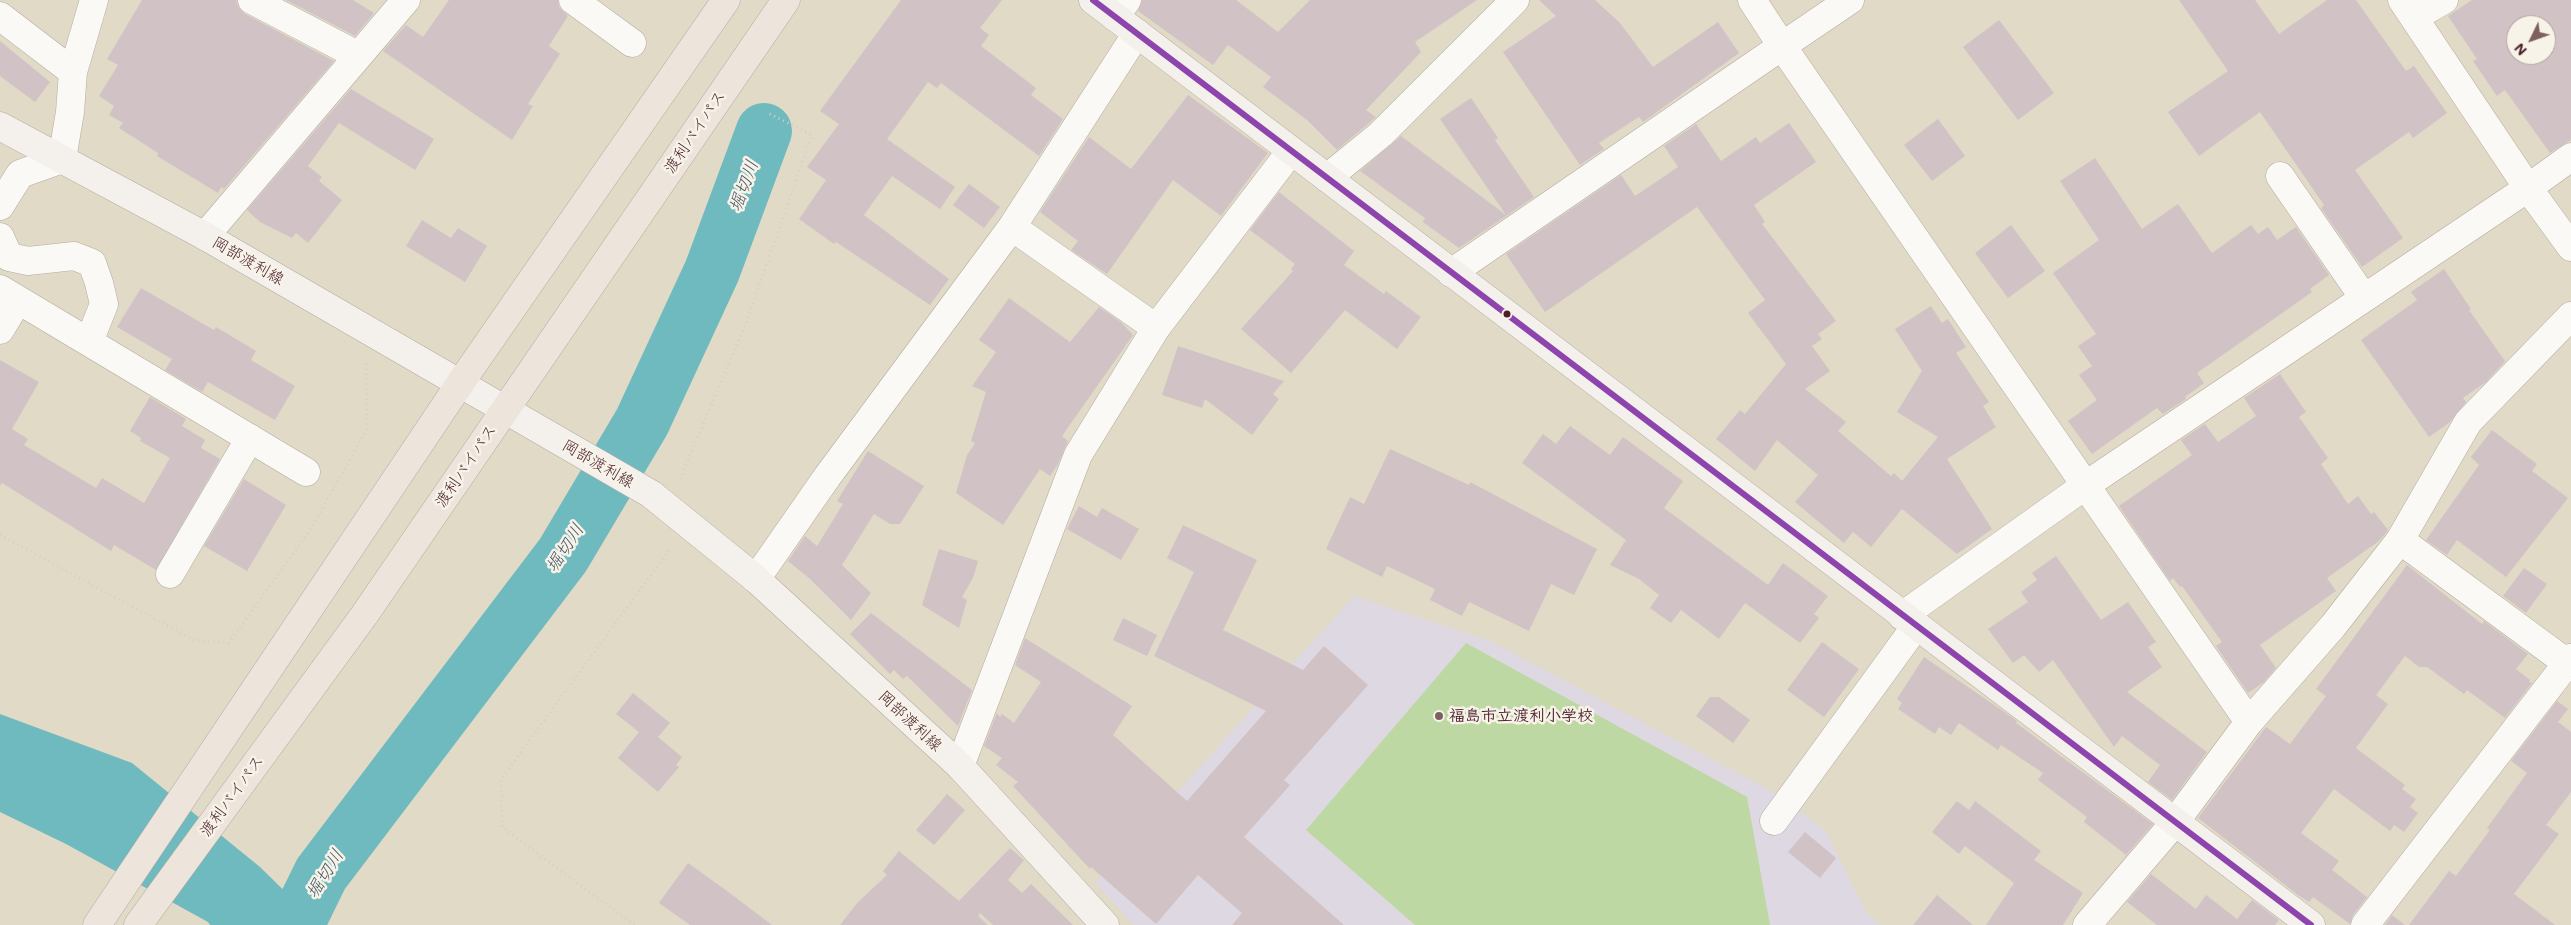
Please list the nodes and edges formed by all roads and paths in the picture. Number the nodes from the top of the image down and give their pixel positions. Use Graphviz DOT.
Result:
graph roads {
  1 [pos="94,0"];
  2 [pos="252,0"];
  3 [pos="406,0"];
  4 [pos="574,0"];
  5 [pos="726,0"];
  6 [pos="786,0"];
  7 [pos="1093,0"];
  8 [pos="1515,0"];
  9 [pos="1752,0"];
  10 [pos="1850,0"];
  11 [pos="2444,0"];
  12 [pos="2408,8"];
  13 [pos="1121,9"];
  14 [pos="0,16"];
  15 [pos="1137,33"];
  16 [pos="632,43"];
  17 [pos="1782,46"];
  18 [pos="357,55"];
  19 [pos="74,72"];
  20 [pos="766,112"];
  21 [pos="0,126"];
  22 [pos="1291,151"];
  23 [pos="2571,157"];
  24 [pos="62,160"];
  25 [pos="2280,176"];
  26 [pos="1327,178"];
  27 [pos="2528,188"];
  28 [pos="0,206"];
  29 [pos="1012,227"];
  30 [pos="205,236"];
  31 [pos="0,238"];
  32 [pos="2571,246"];
  33 [pos="1451,272"];
  34 [pos="9,294"];
  35 [pos="2364,298"];
  36 [pos="2571,316"];
  37 [pos="366,328"];
  38 [pos="1156,328"];
  39 [pos="0,330"];
  40 [pos="89,342"];
  41 [pos="461,382"];
  42 [pos="506,409"];
  43 [pos="250,438"];
  44 [pos="306,472"];
  45 [pos="2086,485"];
  46 [pos="659,501"];
  47 [pos="690,524"];
  48 [pos="0,535"];
  49 [pos="2400,540"];
  50 [pos="170,574"];
  51 [pos="756,579"];
  52 [pos="1909,621"];
  53 [pos="2568,666"];
  54 [pos="2249,722"];
  55 [pos="960,766"];
  56 [pos="1774,821"];
  57 [pos="2176,822"];
  58 [pos="97,925"];
  59 [pos="138,925"];
  60 [pos="634,925"];
  61 [pos="1105,925"];
  62 [pos="2087,925"];
  63 [pos="2311,925"];
  64 [pos="2365,925"];
  1 -- 19 [label="street"];
  2 -- 18 [label="street"];
  3 -- 18 [label="street"];
  4 -- 16 [label="street"];
  5 -- 41 [label="highway"];
  6 -- 42 [label="highway, 渡利バイパス"];
  7 -- 13 [label="main road"];
  8 -- 26 [label="street"];
  9 -- 17 [label="street"];
  10 -- 17 [label="street"];
  11 -- 12 [label="street"];
  12 -- 27 [label="street"];
  13 -- 15 [label="main road"];
  14 -- 19 [label="street"];
  15 -- 22 [label="main road"];
  15 -- 29 [label="street"];
  17 -- 33 [label="street"];
  17 -- 45 [label="street"];
  18 -- 30 [label="street"];
  19 -- 24 [label="street"];
  20 -- 46 [label="path"];
  21 -- 24 [label="main road, 岡部渡利線"];
  22 -- 26 [label="main road"];
  22 -- 38 [label="street"];
  23 -- 27 [label="street"];
  24 -- 28 [label="street"];
  24 -- 30 [label="main road, 岡部渡利線"];
  25 -- 35 [label="street"];
  26 -- 33 [label="main road"];
  27 -- 32 [label="street"];
  27 -- 35 [label="street"];
  29 -- 38 [label="street"];
  29 -- 51 [label="street"];
  30 -- 37 [label="main road, 岡部渡利線"];
  31 -- 40 [label="street"];
  33 -- 52 [label="main road"];
  34 -- 39 [label="street"];
  34 -- 40 [label="street"];
  35 -- 45 [label="street"];
  36 -- 49 [label="street"];
  37 -- 41 [label="main road, 岡部渡利線"];
  37 -- 48 [label="path"];
  38 -- 55 [label="street"];
  40 -- 43 [label="street"];
  41 -- 42 [label="main road, 岡部渡利線"];
  41 -- 58 [label="highway"];
  42 -- 46 [label="main road, 岡部渡利線"];
  42 -- 59 [label="highway, 渡利バイパス"];
  43 -- 44 [label="street"];
  43 -- 50 [label="street"];
  45 -- 52 [label="street"];
  45 -- 54 [label="street"];
  46 -- 47 [label="main road, 岡部渡利線"];
  47 -- 51 [label="main road, 岡部渡利線"];
  47 -- 60 [label="path"];
  49 -- 53 [label="street"];
  49 -- 54 [label="street"];
  51 -- 55 [label="main road, 岡部渡利線"];
  52 -- 56 [label="street"];
  52 -- 57 [label="main road"];
  53 -- 64 [label="street"];
  54 -- 57 [label="street"];
  55 -- 61 [label="main road, 岡部渡利線"];
  57 -- 62 [label="street"];
  57 -- 63 [label="main road"];
}
